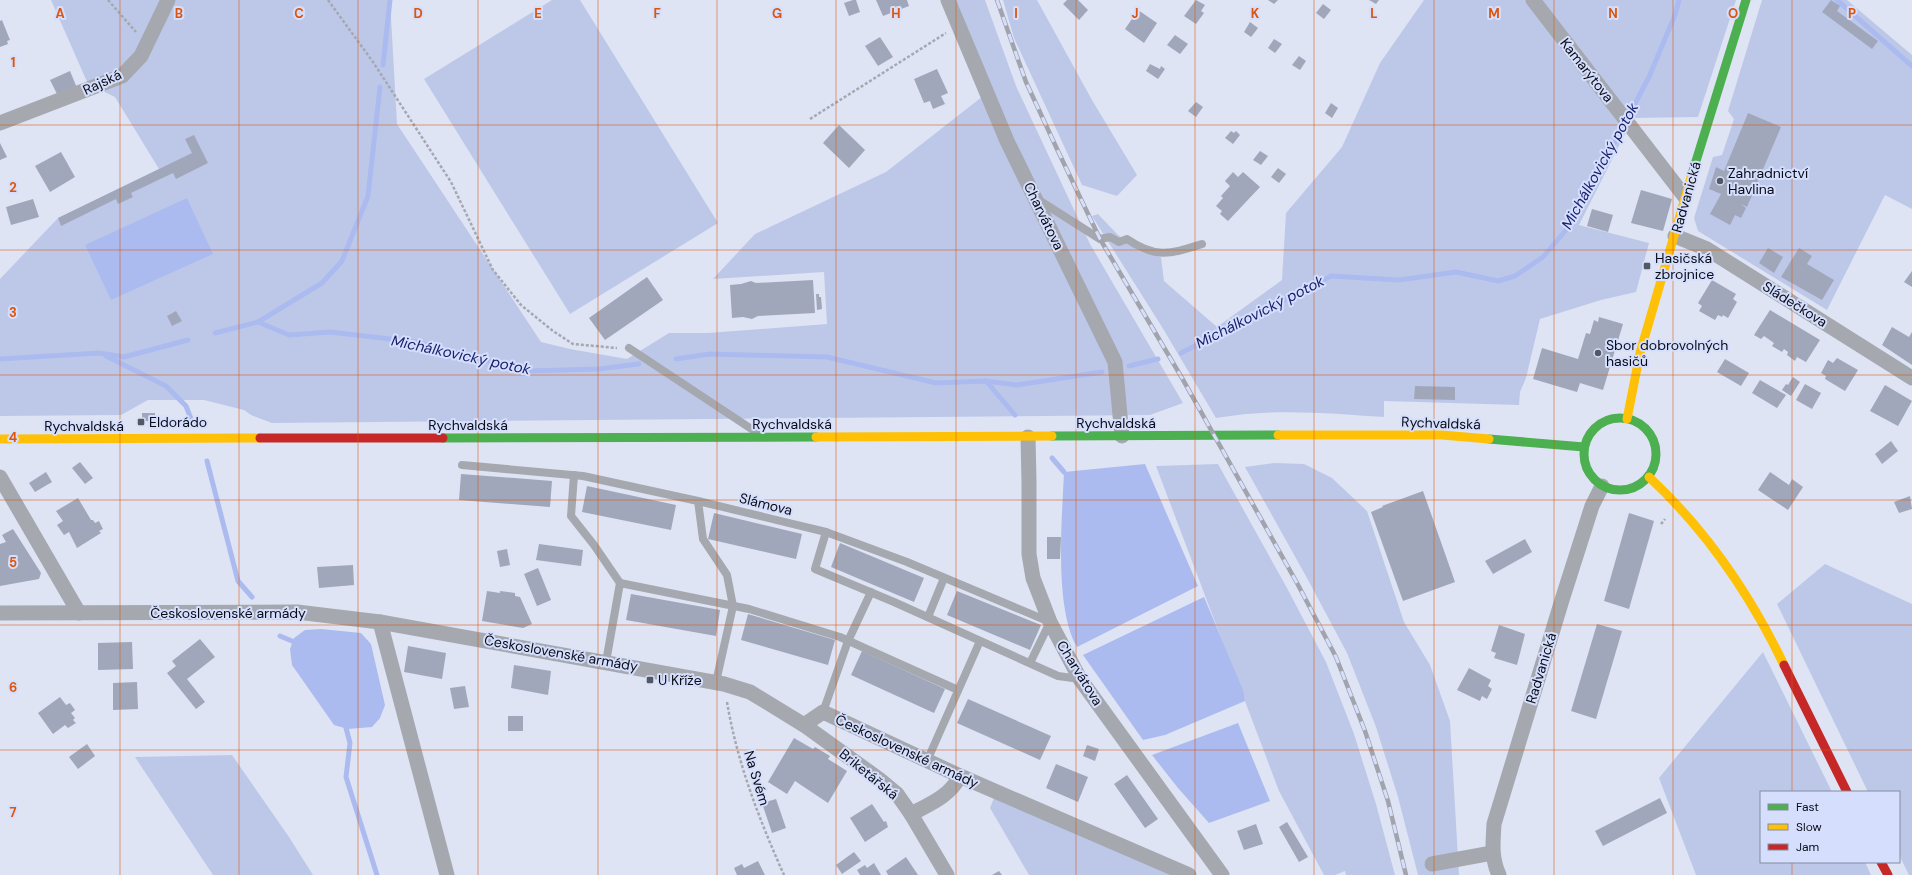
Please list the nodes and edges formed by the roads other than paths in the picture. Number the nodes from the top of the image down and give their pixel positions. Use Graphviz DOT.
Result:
graph roads {
  1 [pos="168,0"];
  2 [pos="948,0"];
  3 [pos="1533,0"];
  4 [pos="1746,0"];
  5 [pos="0,123"];
  6 [pos="1035,197"];
  7 [pos="1685,197"];
  8 [pos="1675,236"];
  9 [pos="1202,244"];
  10 [pos="629,348"];
  11 [pos="1912,378"];
  12 [pos="1627,419"];
  13 [pos="1122,436"];
  14 [pos="1028,437"];
  15 [pos="764,438"];
  16 [pos="0,439"];
  17 [pos="1584,447"];
  18 [pos="462,465"];
  19 [pos="574,475"];
  20 [pos="0,477"];
  21 [pos="1649,477"];
  22 [pos="1602,486"];
  23 [pos="698,501"];
  24 [pos="826,532"];
  25 [pos="944,578"];
  26 [pos="620,583"];
  27 [pos="871,592"];
  28 [pos="734,606"];
  29 [pos="2,613"];
  30 [pos="79,613"];
  31 [pos="928,617"];
  32 [pos="380,622"];
  33 [pos="1050,622"];
  34 [pos="848,641"];
  35 [pos="980,641"];
  36 [pos="606,662"];
  37 [pos="1030,663"];
  38 [pos="1080,680"];
  39 [pos="720,683"];
  40 [pos="958,690"];
  41 [pos="823,712"];
  42 [pos="804,725"];
  43 [pos="927,761"];
  44 [pos="960,776"];
  45 [pos="1847,791"];
  46 [pos="911,814"];
  47 [pos="1492,853"];
  48 [pos="1882,863"];
  49 [pos="1432,864"];
  50 [pos="447,875"];
  51 [pos="947,875"];
  52 [pos="1189,875"];
  53 [pos="1222,875"];
  54 [pos="1499,875"];
  55 [pos="1888,875"];
  1 -- 5 [label="street, Rajská"];
  2 -- 6 [label="street, Charvátova"];
  3 -- 7 [label="street, Kamarýtova"];
  4 -- 7 [label="street, Radvanická"];
  6 -- 9 [label="lane"];
  6 -- 13 [label="street, Charvátova"];
  7 -- 8 [label="street, Radvanická"];
  8 -- 11 [label="street, Sládečkova"];
  8 -- 12 [label="street, Radvanická"];
  10 -- 15 [label="lane"];
  12 -- 17 [label="street"];
  12 -- 21 [label="street"];
  13 -- 14 [label="street, Rychvaldská"];
  13 -- 17 [label="street, Rychvaldská"];
  14 -- 15 [label="street, Rychvaldská"];
  14 -- 33 [label="street, Charvátova"];
  15 -- 16 [label="street, Rychvaldská"];
  17 -- 22 [label="street"];
  18 -- 19 [label="lane, Slámova"];
  19 -- 23 [label="lane, Slámova"];
  19 -- 26 [label="lane"];
  20 -- 30 [label="street"];
  21 -- 22 [label="street"];
  21 -- 45 [label="street"];
  22 -- 47 [label="street, Radvanická"];
  23 -- 24 [label="lane, Slámova"];
  23 -- 28 [label="lane"];
  24 -- 25 [label="lane, Slámova"];
  24 -- 27 [label="lane"];
  25 -- 31 [label="lane"];
  25 -- 33 [label="lane, Slámova"];
  26 -- 28 [label="lane"];
  26 -- 36 [label="lane"];
  27 -- 31 [label="lane"];
  27 -- 34 [label="lane"];
  28 -- 34 [label="lane"];
  28 -- 39 [label="lane"];
  29 -- 30 [label="street, Československé armády"];
  30 -- 32 [label="street, Československé armády"];
  31 -- 35 [label="lane"];
  32 -- 36 [label="street, Československé armády"];
  32 -- 50 [label="street"];
  33 -- 37 [label="lane"];
  33 -- 38 [label="street, Charvátova"];
  34 -- 40 [label="lane"];
  34 -- 41 [label="lane"];
  35 -- 37 [label="lane"];
  35 -- 40 [label="lane"];
  36 -- 39 [label="street, Československé armády"];
  37 -- 38 [label="lane"];
  38 -- 53 [label="street, Charvátova"];
  39 -- 42 [label="street, Československé armády"];
  40 -- 43 [label="lane"];
  41 -- 42 [label="street, Československé armády"];
  41 -- 43 [label="street, Československé armády"];
  42 -- 46 [label="street, Briketářská"];
  43 -- 44 [label="street, Československé armády"];
  44 -- 46 [label="street"];
  44 -- 52 [label="street, Československé armády"];
  46 -- 51 [label="street, Briketářská"];
  47 -- 49 [label="street"];
  47 -- 54 [label="street"];
  48 -- 55 [label="street"];
}
